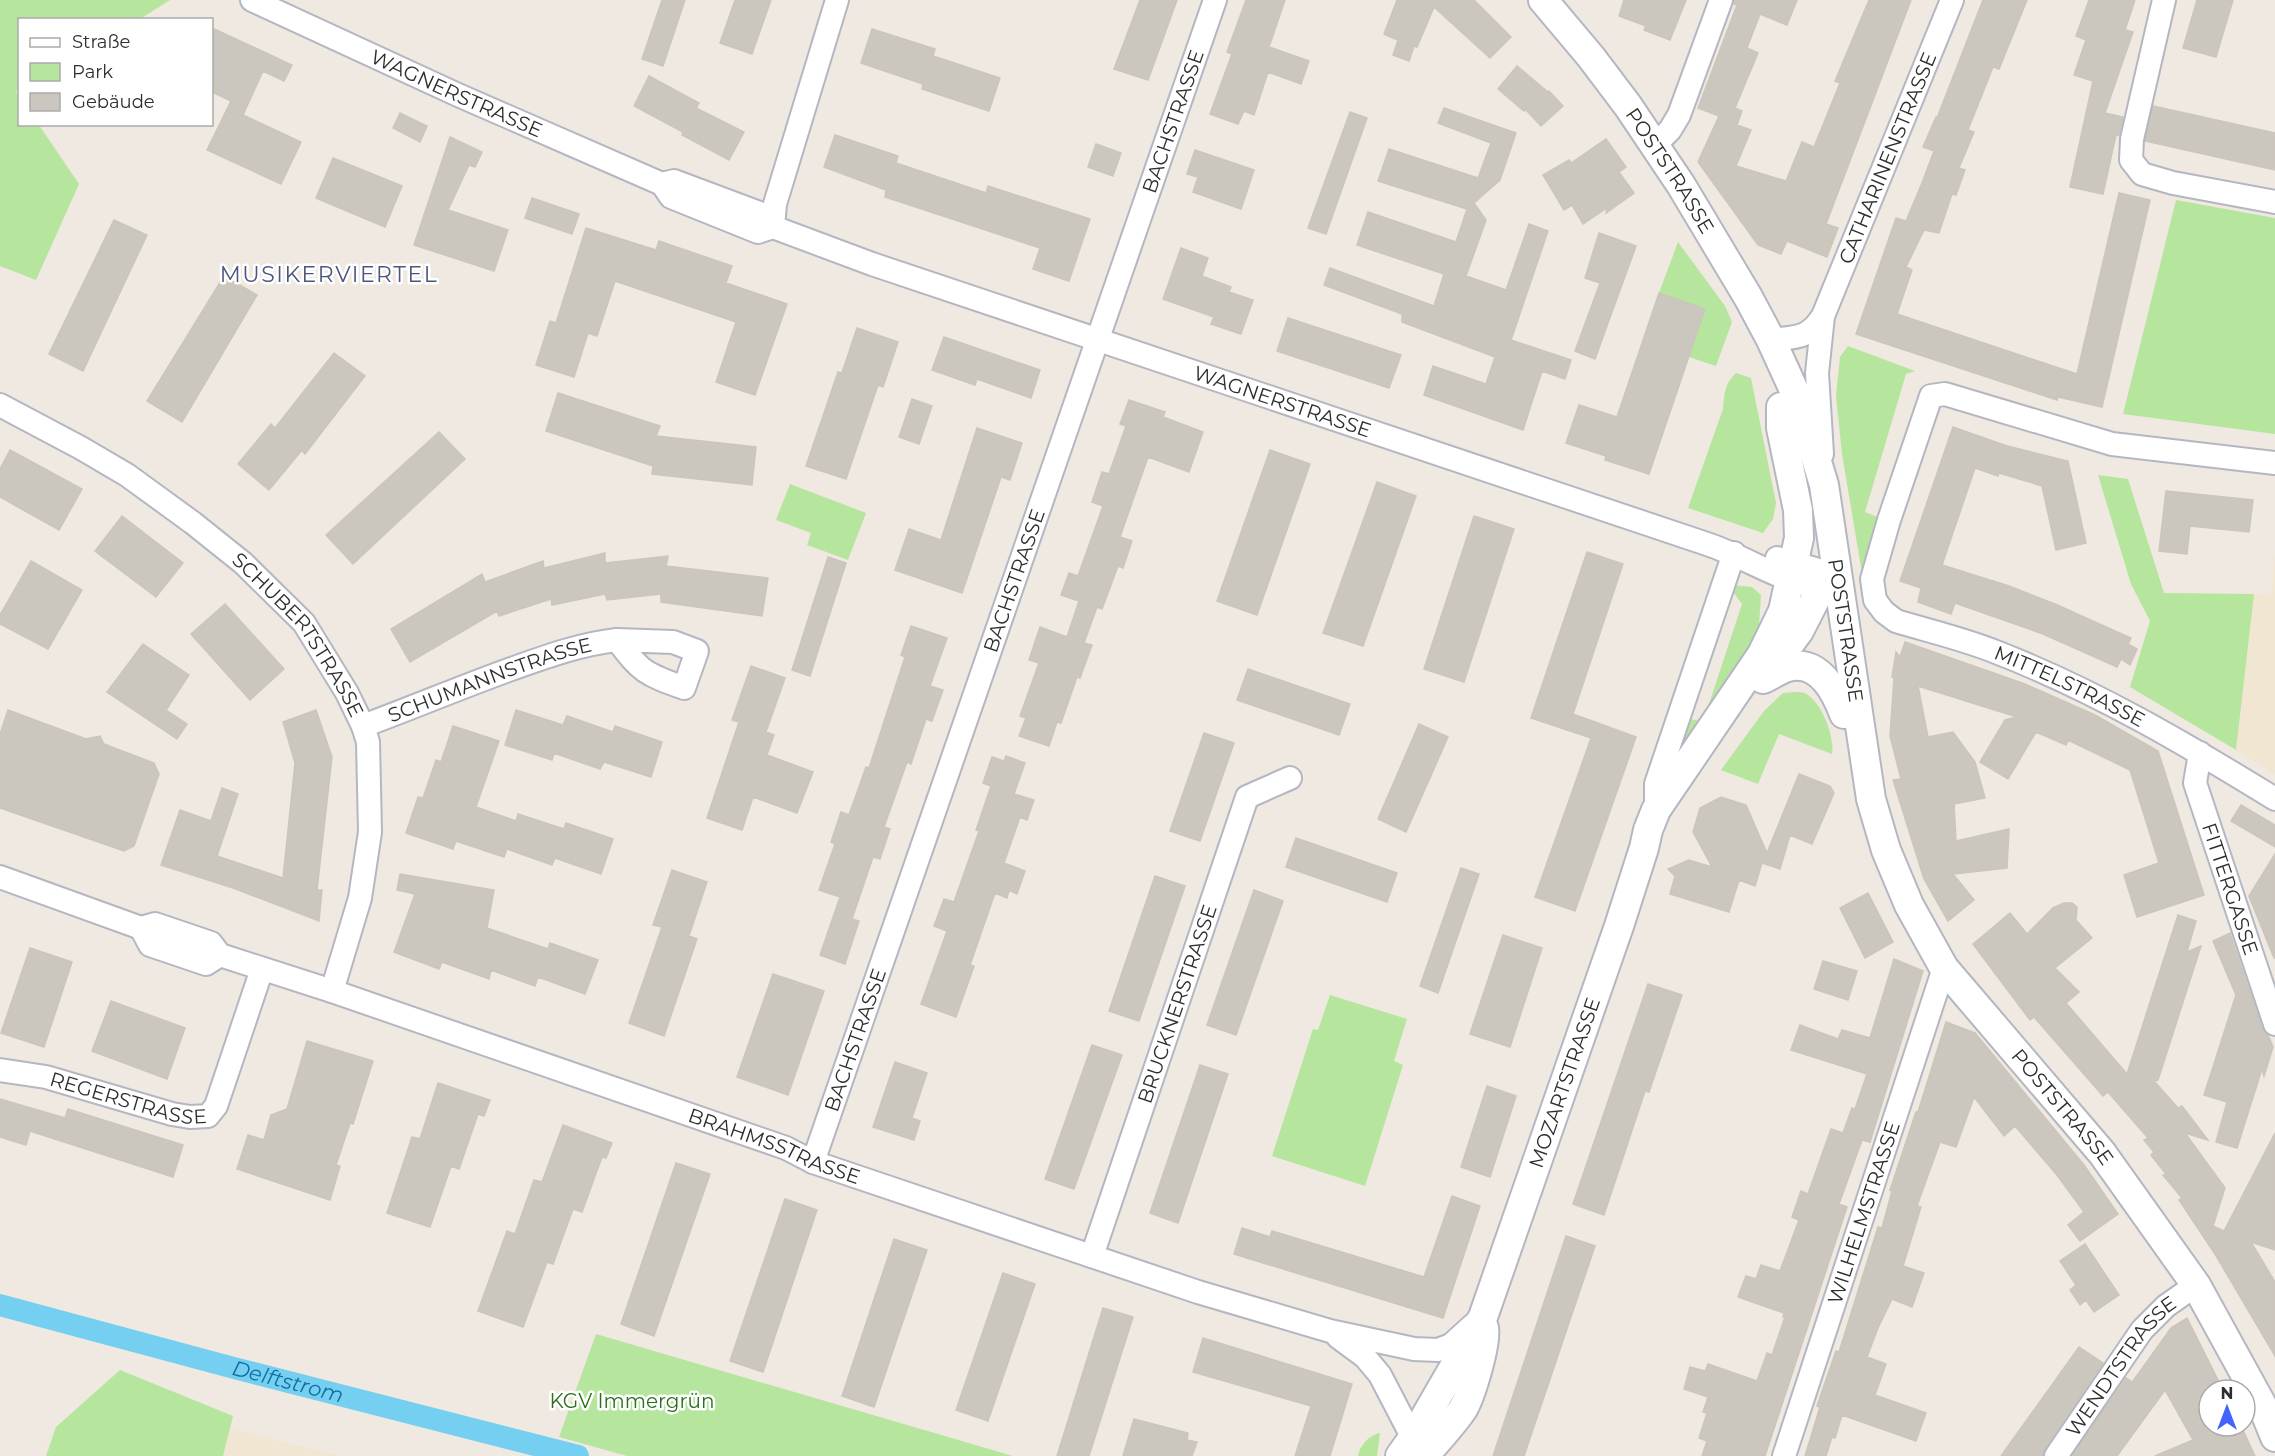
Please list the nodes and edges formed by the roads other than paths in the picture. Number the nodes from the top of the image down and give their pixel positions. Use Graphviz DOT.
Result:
graph roads {
  1 [pos="252,0"];
  2 [pos="837,0"];
  3 [pos="1215,0"];
  4 [pos="1543,0"];
  5 [pos="1721,0"];
  6 [pos="1952,0"];
  7 [pos="2164,0"];
  8 [pos="1655,145"];
  9 [pos="2275,202"];
  10 [pos="773,227"];
  11 [pos="1823,315"];
  12 [pos="1098,339"];
  13 [pos="1774,348"];
  14 [pos="0,405"];
  15 [pos="2275,463"];
  16 [pos="1824,485"];
  17 [pos="1734,553"];
  18 [pos="1812,578"];
  19 [pos="616,640"];
  20 [pos="1763,679"];
  21 [pos="1845,714"];
  22 [pos="363,726"];
  23 [pos="2200,753"];
  24 [pos="1868,771"];
  25 [pos="1290,778"];
  26 [pos="2275,799"];
  27 [pos="1656,810"];
  28 [pos="1644,848"];
  29 [pos="0,877"];
  30 [pos="1944,968"];
  31 [pos="262,969"];
  32 [pos="332,991"];
  33 [pos="2275,1024"];
  34 [pos="0,1070"];
  35 [pos="813,1162"];
  36 [pos="1092,1256"];
  37 [pos="2196,1285"];
  38 [pos="1483,1317"];
  39 [pos="1330,1331"];
  40 [pos="2275,1437"];
  41 [pos="1415,1452"];
  42 [pos="1784,1456"];
  43 [pos="2056,1456"];
  1 -- 10 [label="street, WAGNERSTRASSE"];
  2 -- 10 [label="street"];
  3 -- 12 [label="street, BACHSTRASSE"];
  4 -- 8 [label="street, POSTSTRASSE"];
  5 -- 8 [label="street"];
  6 -- 11 [label="street, CATHARINENSTRASSE"];
  7 -- 9 [label="street"];
  8 -- 13 [label="street, POSTSTRASSE"];
  10 -- 12 [label="street, WAGNERSTRASSE"];
  11 -- 13 [label="street, CATHARINENSTRASSE"];
  11 -- 16 [label="street, CATHARINENSTRASSE"];
  12 -- 17 [label="street, WAGNERSTRASSE"];
  12 -- 35 [label="street, BACHSTRASSE"];
  13 -- 16 [label="street, POSTSTRASSE"];
  13 -- 18 [label="street, POSTSTRASSE"];
  14 -- 22 [label="street, SCHUBERTSTRASSE"];
  15 -- 23 [label="street, MITTELSTRASSE"];
  16 -- 18 [label="street, POSTSTRASSE"];
  17 -- 18 [label="street, WAGNERSTRASSE"];
  17 -- 27 [label="street, MOZARTSTRASSE"];
  18 -- 20 [label="street, MOZARTSTRASSE"];
  18 -- 21 [label="street, POSTSTRASSE"];
  18 -- 24 [label="street, POSTSTRASSE"];
  18 -- 27 [label="street, MOZARTSTRASSE"];
  19 -- 22 [label="street, SCHUMANNSTRASSE"];
  20 -- 21 [label="street"];
  20 -- 28 [label="street, MOZARTSTRASSE"];
  21 -- 24 [label="street, POSTSTRASSE"];
  22 -- 32 [label="street, SCHUBERTSTRASSE"];
  23 -- 26 [label="street, MITTELSTRASSE"];
  23 -- 33 [label="street, FITTERGASSE"];
  24 -- 30 [label="street, POSTSTRASSE"];
  25 -- 36 [label="street, BRUCKNERSTRASSE"];
  27 -- 28 [label="street, MOZARTSTRASSE"];
  28 -- 38 [label="street, MOZARTSTRASSE"];
  29 -- 31 [label="street, BRAHMSSTRASSE"];
  30 -- 37 [label="street, POSTSTRASSE"];
  30 -- 42 [label="street, WILHELMSTRASSE"];
  31 -- 32 [label="street, BRAHMSSTRASSE"];
  31 -- 34 [label="street, REGERSTRASSE"];
  32 -- 35 [label="street, BRAHMSSTRASSE"];
  35 -- 36 [label="street, BRAHMSSTRASSE"];
  36 -- 39 [label="street, BRAHMSSTRASSE"];
  37 -- 40 [label="street, POSTSTRASSE"];
  37 -- 43 [label="street, WENDTSTRASSE"];
  38 -- 39 [label="street, BRAHMSSTRASSE"];
  38 -- 41 [label="street, MOZARTSTRASSE"];
  39 -- 41 [label="street, BRAHMSSTRASSE"];
}
